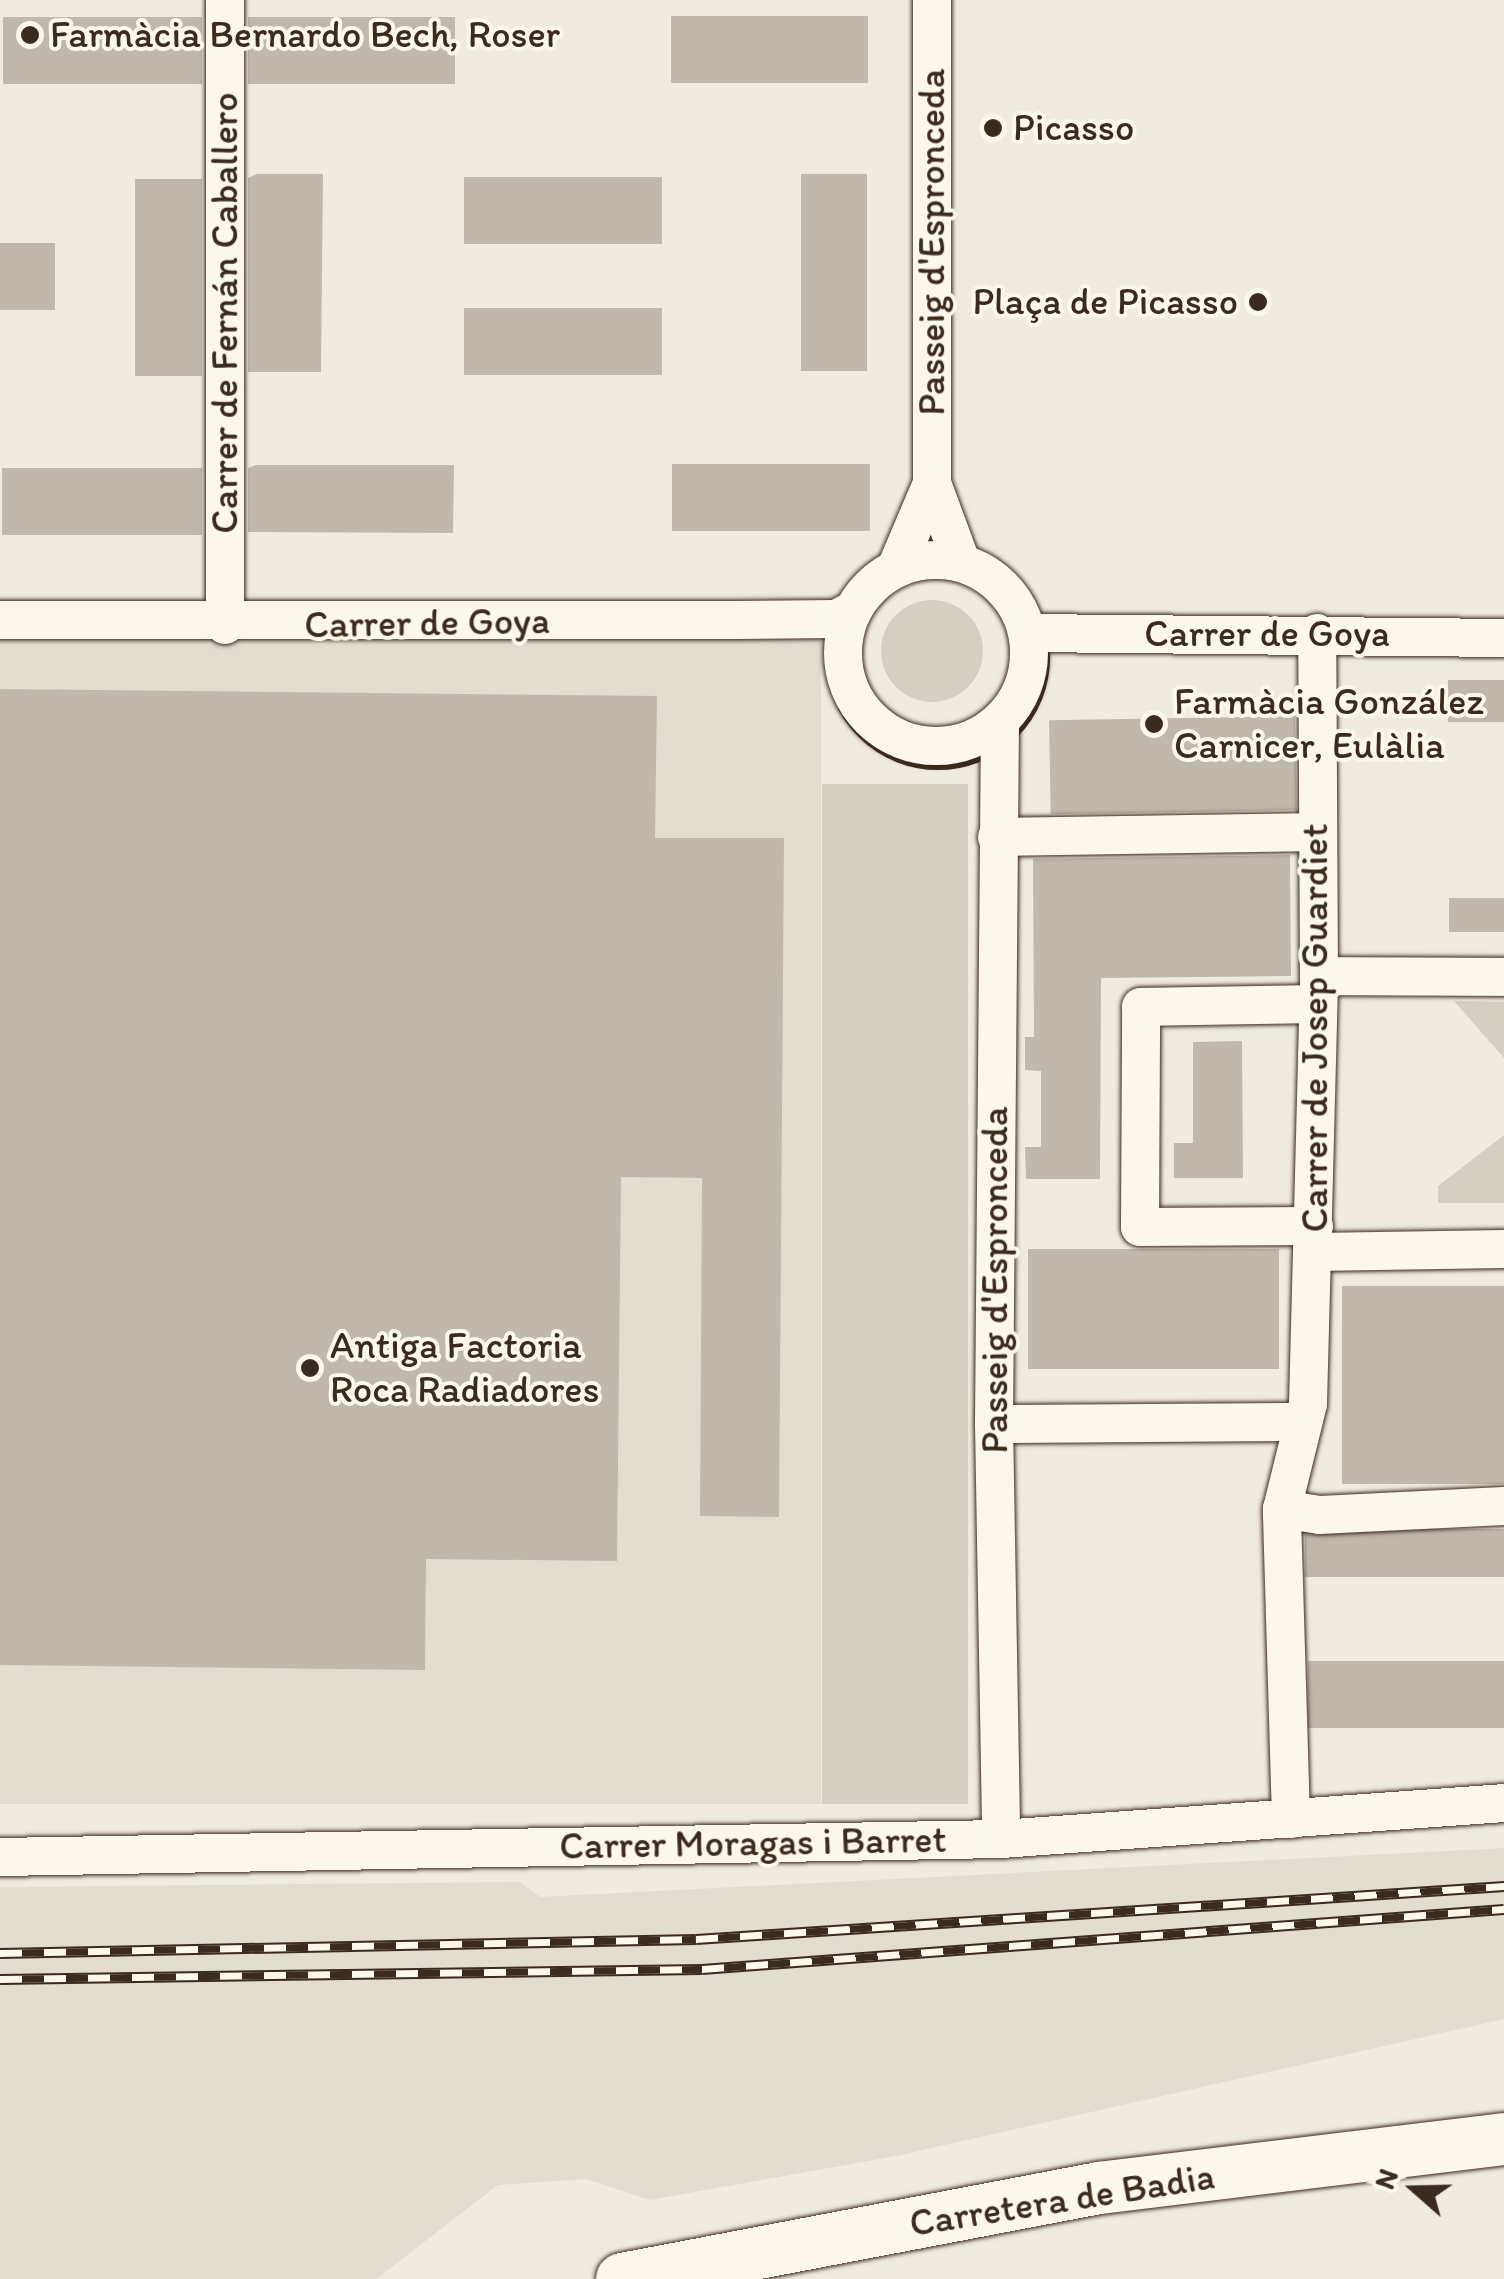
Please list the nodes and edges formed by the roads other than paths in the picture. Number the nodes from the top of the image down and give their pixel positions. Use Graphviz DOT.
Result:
graph roads {
  1 [pos="225,0"];
  2 [pos="932,0"];
  3 [pos="932,483"];
  4 [pos="962,562"];
  5 [pos="882,571"];
  6 [pos="844,614"];
  7 [pos="0,620"];
  8 [pos="225,626"];
  9 [pos="1030,633"];
  10 [pos="1317,633"];
  11 [pos="1504,638"];
  12 [pos="1000,735"];
  13 [pos="1317,832"];
  14 [pos="997,837"];
  15 [pos="1504,978"];
  16 [pos="1317,990"];
  17 [pos="1314,1239"];
  18 [pos="1504,1249"];
  19 [pos="1303,1422"];
  20 [pos="994,1424"];
  21 [pos="1504,1506"];
  22 [pos="1282,1509"];
  23 [pos="1504,1804"];
  24 [pos="1291,1819"];
  25 [pos="1001,1838"];
  26 [pos="0,1857"];
  27 [pos="1504,2139"];
  28 [pos="622,2279"];
  1 -- 8 [label="street, Carrer de Fernán Caballero"];
  2 -- 3 [label="street, Passeig d'Espronceda"];
  3 -- 4 [label="street"];
  3 -- 5 [label="street"];
  4 -- 5 [label="street"];
  4 -- 9 [label="street"];
  5 -- 6 [label="street"];
  6 -- 8 [label="street, Carrer de Goya"];
  6 -- 12 [label="street"];
  7 -- 8 [label="street, Carrer de Goya"];
  9 -- 10 [label="street, Carrer de Goya"];
  9 -- 12 [label="street"];
  10 -- 11 [label="street, Carrer de Goya"];
  10 -- 13 [label="street, Carrer de Josep Guardiet"];
  12 -- 14 [label="street, Passeig d'Espronceda"];
  13 -- 14 [label="street"];
  13 -- 16 [label="street, Carrer de Josep Guardiet"];
  14 -- 20 [label="street, Passeig d'Espronceda"];
  15 -- 16 [label="street"];
  16 -- 17 [label="street, Carrer de Josep Guardiet"];
  16 -- 17 [label="street"];
  17 -- 18 [label="street"];
  17 -- 19 [label="street, Carrer de Josep Guardiet"];
  19 -- 20 [label="street"];
  19 -- 22 [label="street, Carrer de Josep Guardiet"];
  20 -- 25 [label="street, Passeig d'Espronceda"];
  21 -- 22 [label="street"];
  22 -- 24 [label="street, Carrer de Josep Guardiet"];
  23 -- 24 [label="street, Carrer Moragas i Barret"];
  24 -- 25 [label="street, Carrer Moragas i Barret"];
  25 -- 26 [label="street, Carrer Moragas i Barret"];
  27 -- 28 [label="street, Carretera de Badia"];
}
